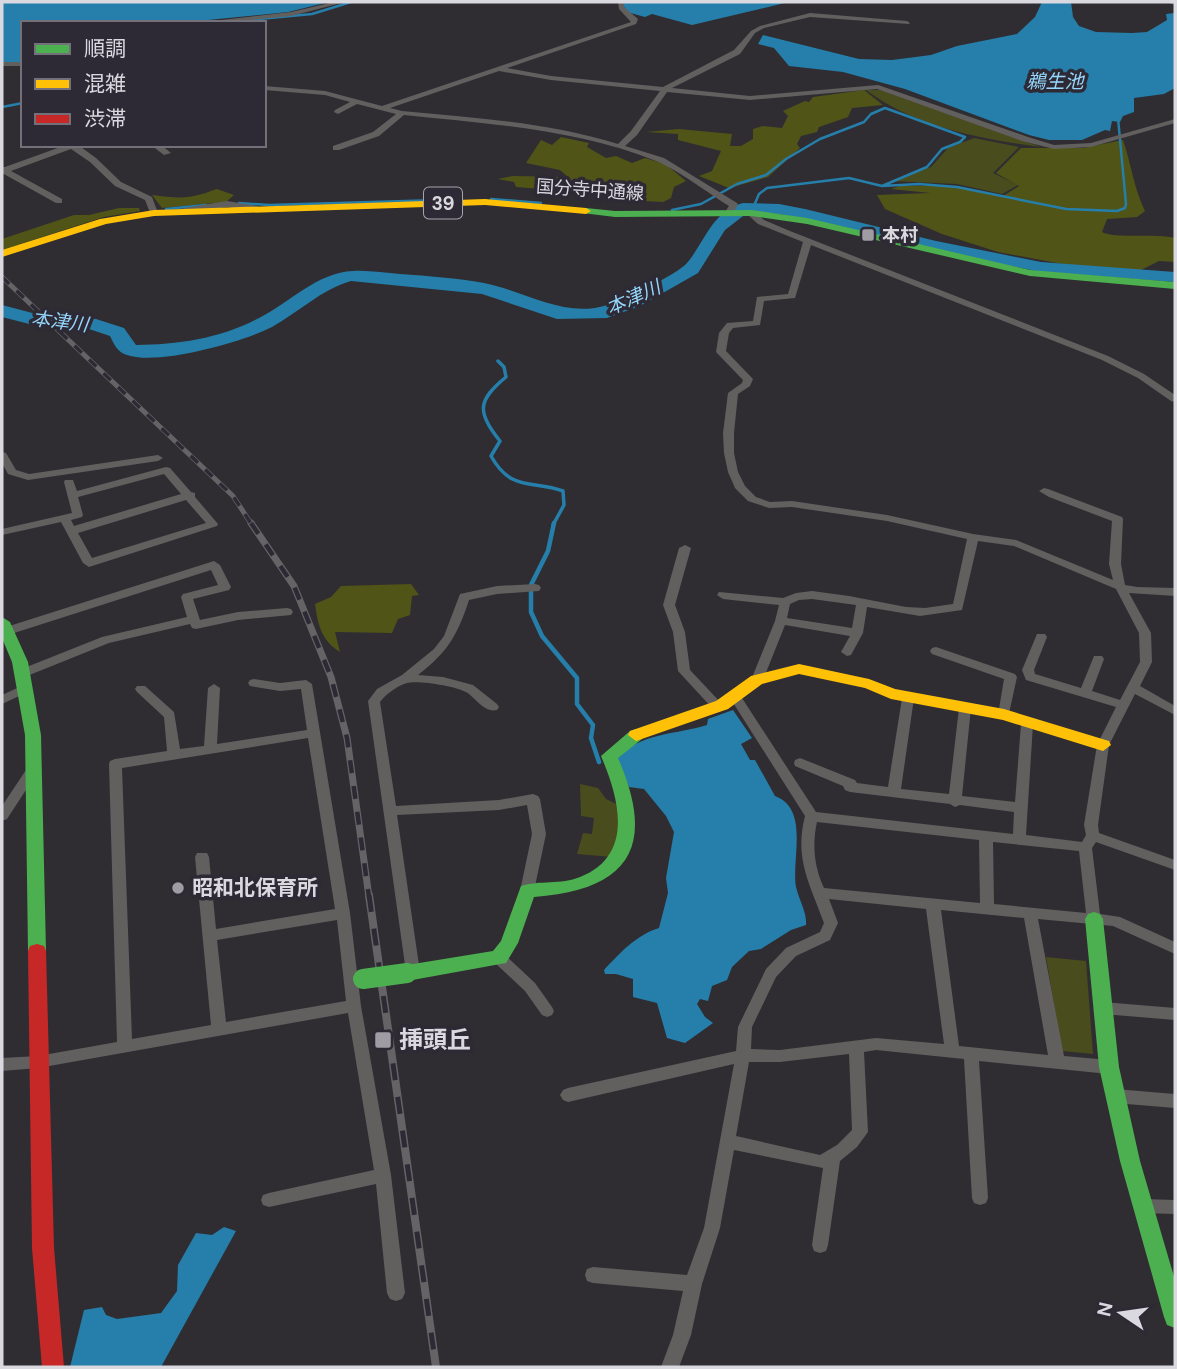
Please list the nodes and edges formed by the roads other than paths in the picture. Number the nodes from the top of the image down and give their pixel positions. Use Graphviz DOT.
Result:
graph roads {
  1 [pos="342,2"];
  2 [pos="621,2"];
  3 [pos="221,21"];
  4 [pos="907,23"];
  5 [pos="2,64"];
  6 [pos="21,64"];
  7 [pos="499,69"];
  8 [pos="266,88"];
  9 [pos="666,88"];
  10 [pos="358,100"];
  11 [pos="385,107"];
  12 [pos="338,112"];
  13 [pos="401,115"];
  14 [pos="379,119"];
  15 [pos="1175,121"];
  16 [pos="1118,136"];
  17 [pos="621,146"];
  18 [pos="69,147"];
  19 [pos="74,147"];
  20 [pos="158,147"];
  21 [pos="336,148"];
  22 [pos="167,153"];
  23 [pos="3,170"];
  24 [pos="60,201"];
  25 [pos="740,212"];
  26 [pos="154,213"];
  27 [pos="808,240"];
  28 [pos="2,254"];
  29 [pos="1175,286"];
  30 [pos="1175,399"];
  31 [pos="158,458"];
  32 [pos="3,462"];
  33 [pos="69,482"];
  34 [pos="1044,491"];
  35 [pos="73,495"];
  36 [pos="191,495"];
  37 [pos="64,518"];
  38 [pos="71,531"];
  39 [pos="2,532"];
  40 [pos="973,537"];
  41 [pos="685,548"];
  42 [pos="1120,587"];
  43 [pos="532,588"];
  44 [pos="1175,592"];
  45 [pos="723,594"];
  46 [pos="785,602"];
  47 [pos="862,604"];
  48 [pos="287,612"];
  49 [pos="194,619"];
  50 [pos="781,621"];
  51 [pos="5,626"];
  52 [pos="856,633"];
  53 [pos="1041,637"];
  54 [pos="936,651"];
  55 [pos="848,652"];
  56 [pos="1098,659"];
  57 [pos="406,678"];
  58 [pos="757,680"];
  59 [pos="25,681"];
  60 [pos="254,683"];
  61 [pos="214,688"];
  62 [pos="1134,688"];
  63 [pos="141,690"];
  64 [pos="1085,693"];
  65 [pos="736,698"];
  66 [pos="908,698"];
  67 [pos="2,700"];
  68 [pos="1124,705"];
  69 [pos="493,707"];
  70 [pos="718,707"];
  71 [pos="965,708"];
  72 [pos="1175,711"];
  73 [pos="1004,715"];
  74 [pos="1027,724"];
  75 [pos="314,733"];
  76 [pos="1103,745"];
  77 [pos="210,749"];
  78 [pos="174,755"];
  79 [pos="800,763"];
  80 [pos="34,769"];
  81 [pos="894,793"];
  82 [pos="955,802"];
  83 [pos="1020,808"];
  84 [pos="390,811"];
  85 [pos="2,816"];
  86 [pos="812,816"];
  87 [pos="986,837"];
  88 [pos="1019,838"];
  89 [pos="1089,842"];
  90 [pos="202,857"];
  91 [pos="1175,865"];
  92 [pos="527,891"];
  93 [pos="820,893"];
  94 [pos="933,905"];
  95 [pos="986,909"];
  96 [pos="343,913"];
  97 [pos="1030,914"];
  98 [pos="1094,919"];
  99 [pos="210,936"];
  100 [pos="1175,948"];
  101 [pos="499,958"];
  102 [pos="410,973"];
  103 [pos="357,980"];
  104 [pos="355,1006"];
  105 [pos="1103,1008"];
  106 [pos="547,1011"];
  107 [pos="1175,1014"];
  108 [pos="219,1031"];
  109 [pos="125,1047"];
  110 [pos="856,1048"];
  111 [pos="951,1050"];
  112 [pos="971,1053"];
  113 [pos="743,1055"];
  114 [pos="1057,1060"];
  115 [pos="38,1062"];
  116 [pos="2,1065"];
  117 [pos="1109,1066"];
  118 [pos="568,1095"];
  119 [pos="1115,1096"];
  120 [pos="1175,1101"];
  121 [pos="727,1141"];
  122 [pos="832,1159"];
  123 [pos="383,1175"];
  124 [pos="980,1198"];
  125 [pos="268,1200"];
  126 [pos="1142,1206"];
  127 [pos="1175,1207"];
  128 [pos="820,1245"];
  129 [pos="593,1275"];
  130 [pos="694,1284"];
  131 [pos="396,1293"];
  132 [pos="1175,1317"];
  133 [pos="53,1367"];
  134 [pos="670,1367"];
  1 -- 3 [label="street"];
  2 -- 7 [label="street"];
  4 -- 9 [label="street"];
  5 -- 6 [label="street"];
  7 -- 9 [label="street"];
  7 -- 11 [label="street"];
  8 -- 10 [label="street"];
  9 -- 16 [label="street"];
  9 -- 17 [label="street"];
  10 -- 11 [label="street"];
  10 -- 12 [label="street"];
  11 -- 13 [label="street"];
  13 -- 14 [label="street"];
  13 -- 17 [label="street"];
  13 -- 21 [label="street"];
  15 -- 16 [label="street"];
  17 -- 25 [label="street"];
  18 -- 23 [label="street"];
  19 -- 26 [label="street"];
  20 -- 22 [label="street"];
  23 -- 24 [label="street"];
  25 -- 26 [label="main road, 国分寺中通線 / 39"];
  25 -- 27 [label="street"];
  25 -- 29 [label="main road, 国分寺中通線 / 39"];
  26 -- 28 [label="main road, 国分寺中通線 / 39"];
  27 -- 30 [label="street"];
  27 -- 40 [label="street"];
  31 -- 32 [label="street"];
  33 -- 35 [label="street"];
  34 -- 42 [label="street"];
  35 -- 36 [label="street"];
  35 -- 37 [label="street"];
  36 -- 38 [label="street"];
  36 -- 38 [label="street"];
  37 -- 38 [label="street"];
  37 -- 39 [label="street"];
  40 -- 42 [label="street"];
  40 -- 47 [label="street"];
  41 -- 70 [label="street"];
  42 -- 44 [label="street"];
  42 -- 62 [label="street"];
  43 -- 57 [label="street"];
  45 -- 46 [label="street"];
  46 -- 47 [label="street"];
  46 -- 50 [label="street"];
  47 -- 52 [label="street"];
  48 -- 49 [label="street"];
  49 -- 51 [label="street"];
  49 -- 59 [label="street"];
  50 -- 52 [label="street"];
  50 -- 58 [label="street"];
  51 -- 59 [label="main road"];
  52 -- 55 [label="street"];
  53 -- 64 [label="street"];
  54 -- 73 [label="street"];
  56 -- 64 [label="street"];
  57 -- 69 [label="street"];
  57 -- 84 [label="street"];
  58 -- 65 [label="main road"];
  58 -- 66 [label="main road"];
  59 -- 67 [label="street"];
  59 -- 80 [label="main road"];
  60 -- 75 [label="street"];
  61 -- 77 [label="street"];
  62 -- 68 [label="street"];
  62 -- 72 [label="street"];
  63 -- 78 [label="street"];
  64 -- 68 [label="street"];
  65 -- 70 [label="main road"];
  65 -- 86 [label="street"];
  66 -- 71 [label="main road"];
  66 -- 81 [label="street"];
  68 -- 76 [label="street"];
  70 -- 92 [label="main road"];
  71 -- 73 [label="main road"];
  71 -- 82 [label="street"];
  73 -- 74 [label="main road"];
  74 -- 76 [label="main road"];
  74 -- 83 [label="street"];
  75 -- 77 [label="street"];
  75 -- 96 [label="street"];
  76 -- 89 [label="street"];
  77 -- 78 [label="street"];
  78 -- 109 [label="street"];
  79 -- 81 [label="street"];
  80 -- 85 [label="street"];
  80 -- 115 [label="main road"];
  81 -- 82 [label="street"];
  82 -- 83 [label="street"];
  83 -- 88 [label="street"];
  84 -- 92 [label="street"];
  84 -- 102 [label="street"];
  86 -- 87 [label="street"];
  86 -- 93 [label="street"];
  87 -- 88 [label="street"];
  87 -- 95 [label="street"];
  88 -- 89 [label="street"];
  89 -- 91 [label="street"];
  89 -- 98 [label="street"];
  90 -- 99 [label="street"];
  92 -- 101 [label="main road"];
  93 -- 94 [label="street"];
  93 -- 113 [label="street"];
  94 -- 95 [label="street"];
  94 -- 111 [label="street"];
  95 -- 97 [label="street"];
  96 -- 99 [label="street"];
  96 -- 103 [label="street"];
  97 -- 98 [label="street"];
  97 -- 114 [label="street"];
  98 -- 100 [label="street"];
  98 -- 105 [label="main road"];
  99 -- 108 [label="street"];
  101 -- 102 [label="main road"];
  101 -- 106 [label="street"];
  102 -- 103 [label="main road, bridge"];
  103 -- 104 [label="street"];
  104 -- 108 [label="street"];
  104 -- 123 [label="street"];
  105 -- 107 [label="street"];
  105 -- 117 [label="main road"];
  108 -- 109 [label="street"];
  109 -- 115 [label="street"];
  110 -- 111 [label="street"];
  110 -- 113 [label="street"];
  110 -- 122 [label="street"];
  111 -- 112 [label="street"];
  112 -- 114 [label="street"];
  112 -- 124 [label="street"];
  113 -- 118 [label="street"];
  113 -- 121 [label="street"];
  114 -- 117 [label="street"];
  115 -- 116 [label="street"];
  115 -- 133 [label="main road"];
  117 -- 119 [label="main road"];
  119 -- 120 [label="street"];
  119 -- 126 [label="main road"];
  121 -- 122 [label="street"];
  121 -- 130 [label="street"];
  122 -- 128 [label="street"];
  123 -- 125 [label="street"];
  123 -- 131 [label="street"];
  126 -- 127 [label="street"];
  126 -- 132 [label="main road"];
  129 -- 130 [label="street"];
  130 -- 134 [label="street"];
}
